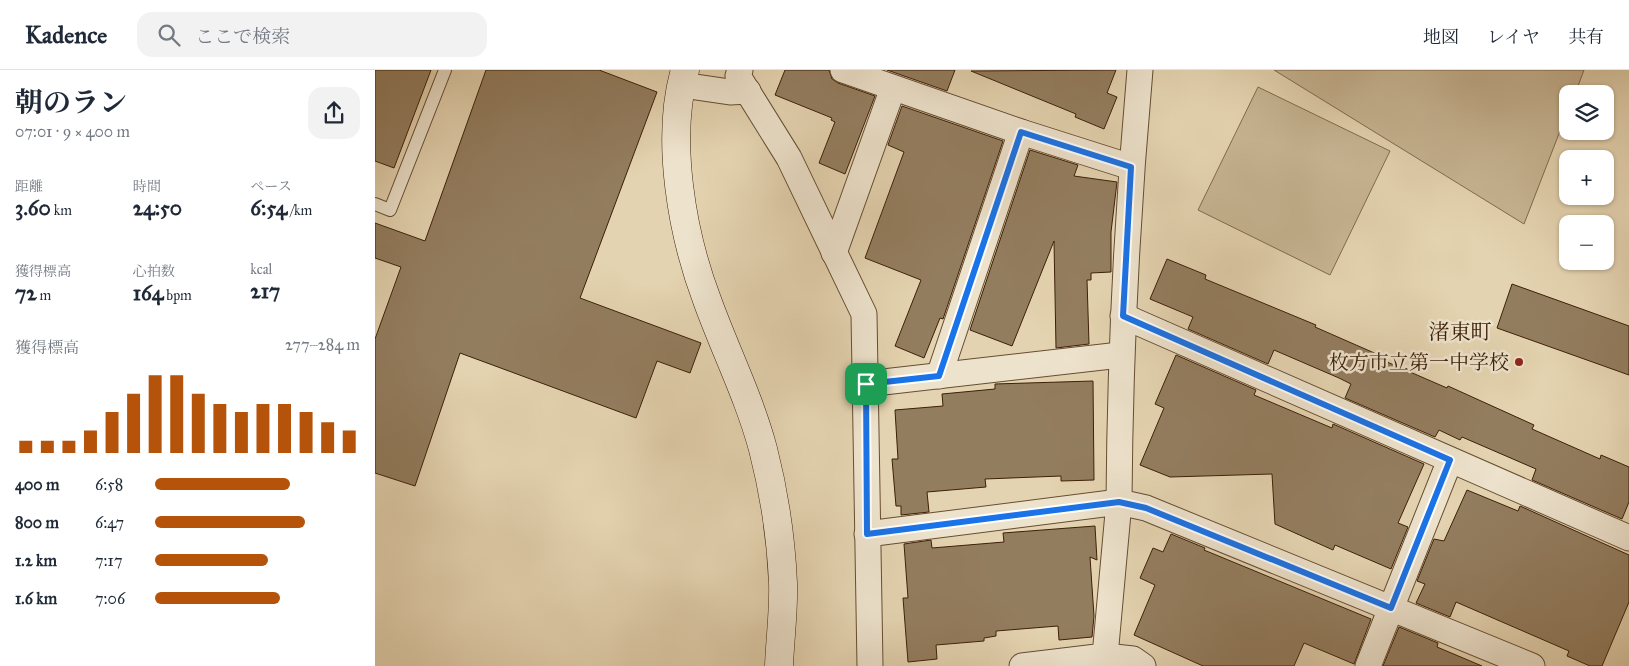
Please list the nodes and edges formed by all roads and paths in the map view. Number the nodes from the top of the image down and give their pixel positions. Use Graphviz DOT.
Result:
graph roads {
  1 [pos="445,70"];
  2 [pos="843,70"];
  3 [pos="1140,70"];
  4 [pos="684,77"];
  5 [pos="744,81"];
  6 [pos="893,88"];
  7 [pos="1021,132"];
  8 [pos="1131,167"];
  9 [pos="375,204"];
  10 [pos="834,253"];
  11 [pos="1123,316"];
  12 [pos="1121,355"];
  13 [pos="939,376"];
  14 [pos="866,384"];
  15 [pos="1450,460"];
  16 [pos="1119,502"];
  17 [pos="867,534"];
  18 [pos="1629,538"];
  19 [pos="1391,608"];
  20 [pos="1106,661"];
  21 [pos="779,666"];
  22 [pos="870,666"];
  23 [pos="1022,666"];
  24 [pos="1143,666"];
  25 [pos="1368,666"];
  26 [pos="1532,666"];
  1 -- 9 [label="lane"];
  2 -- 6 [label="street"];
  3 -- 8 [label="street"];
  4 -- 5 [label="street"];
  4 -- 21 [label="street"];
  5 -- 10 [label="street"];
  6 -- 7 [label="street"];
  6 -- 10 [label="street"];
  7 -- 8 [label="street"];
  7 -- 13 [label="street"];
  8 -- 11 [label="street"];
  10 -- 14 [label="street"];
  11 -- 12 [label="street"];
  11 -- 15 [label="street"];
  12 -- 13 [label="street"];
  12 -- 16 [label="street"];
  13 -- 14 [label="street"];
  14 -- 17 [label="street"];
  15 -- 18 [label="street"];
  15 -- 19 [label="street"];
  16 -- 17 [label="street"];
  16 -- 19 [label="street"];
  16 -- 20 [label="street"];
  17 -- 22 [label="street"];
  19 -- 25 [label="street"];
  19 -- 26 [label="street"];
  20 -- 23 [label="street"];
  20 -- 24 [label="street"];
}
